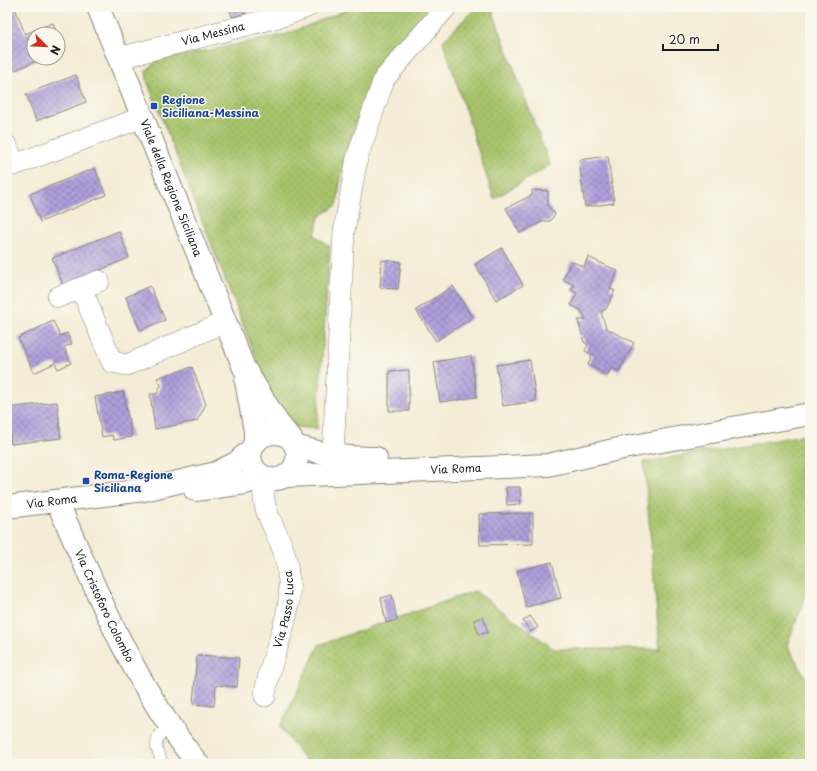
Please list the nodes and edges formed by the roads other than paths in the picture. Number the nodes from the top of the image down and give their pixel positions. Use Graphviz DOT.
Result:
graph roads {
  1 [pos="98,7"];
  2 [pos="307,7"];
  3 [pos="446,7"];
  4 [pos="119,58"];
  5 [pos="143,117"];
  6 [pos="7,146"];
  7 [pos="58,297"];
  8 [pos="225,322"];
  9 [pos="244,368"];
  10 [pos="810,414"];
  11 [pos="291,441"];
  12 [pos="253,447"];
  13 [pos="623,448"];
  14 [pos="333,456"];
  15 [pos="273,477"];
  16 [pos="144,490"];
  17 [pos="57,501"];
  18 [pos="7,507"];
  19 [pos="265,696"];
  20 [pos="171,728"];
  21 [pos="163,764"];
  22 [pos="198,764"];
  1 -- 4 [label="street, Viale della Regione Siciliana"];
  2 -- 4 [label="street, Via Messina"];
  3 -- 14 [label="street"];
  4 -- 5 [label="street, Viale della Regione Siciliana"];
  5 -- 6 [label="street"];
  5 -- 8 [label="street, Viale della Regione Siciliana"];
  7 -- 8 [label="street"];
  8 -- 9 [label="street, Viale della Regione Siciliana"];
  9 -- 11 [label="street"];
  9 -- 12 [label="street"];
  10 -- 13 [label="street, Via Roma"];
  11 -- 12 [label="street"];
  11 -- 14 [label="street, Via Roma"];
  11 -- 15 [label="street"];
  12 -- 15 [label="street"];
  12 -- 16 [label="street"];
  13 -- 14 [label="street, Via Roma"];
  13 -- 15 [label="street, Via Roma"];
  15 -- 16 [label="street, Via Roma"];
  15 -- 19 [label="street, Via Passo Luca"];
  16 -- 17 [label="street, Via Roma"];
  17 -- 18 [label="street, Via Roma"];
  17 -- 20 [label="street, Via Cristoforo Colombo"];
  20 -- 21 [label="lane"];
  20 -- 22 [label="street, Via Cristoforo Colombo"];
}
